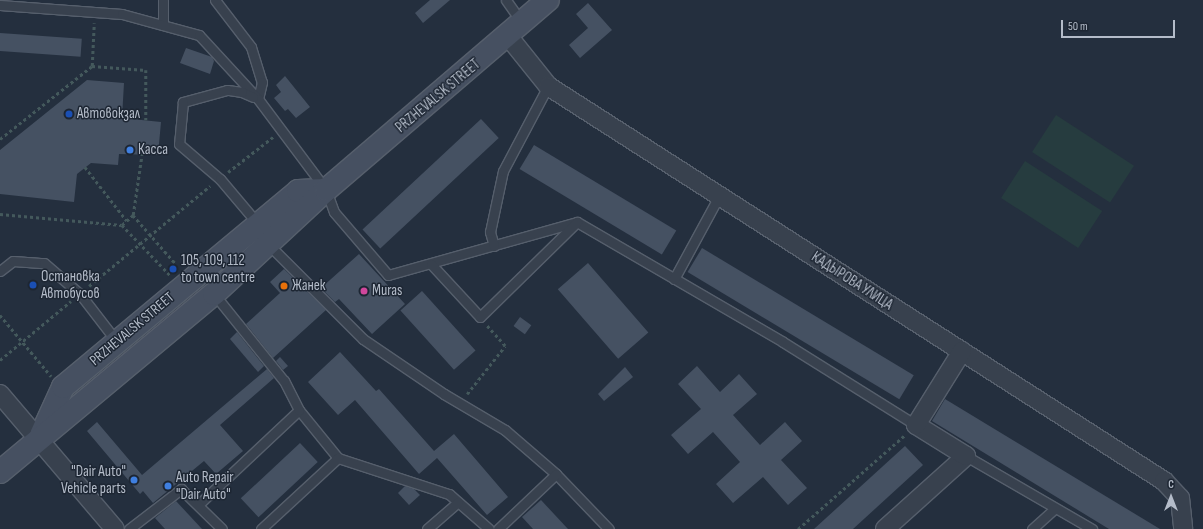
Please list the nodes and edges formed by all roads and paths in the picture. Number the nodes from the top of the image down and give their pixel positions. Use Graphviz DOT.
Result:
graph roads {
  1 [pos="163,0"];
  2 [pos="215,0"];
  3 [pos="506,0"];
  4 [pos="548,0"];
  5 [pos="0,5"];
  6 [pos="94,12"];
  7 [pos="163,25"];
  8 [pos="515,29"];
  9 [pos="92,66"];
  10 [pos="548,86"];
  11 [pos="258,100"];
  12 [pos="146,120"];
  13 [pos="281,130"];
  14 [pos="0,139"];
  15 [pos="142,153"];
  16 [pos="85,167"];
  17 [pos="220,179"];
  18 [pos="207,189"];
  19 [pos="326,190"];
  20 [pos="719,196"];
  21 [pos="0,214"];
  22 [pos="133,216"];
  23 [pos="127,220"];
  24 [pos="577,222"];
  25 [pos="258,224"];
  26 [pos="122,225"];
  27 [pos="150,235"];
  28 [pos="140,243"];
  29 [pos="269,245"];
  30 [pos="494,246"];
  31 [pos="175,263"];
  32 [pos="432,264"];
  33 [pos="0,271"];
  34 [pos="167,271"];
  35 [pos="674,278"];
  36 [pos="80,294"];
  37 [pos="214,294"];
  38 [pos="0,315"];
  39 [pos="480,317"];
  40 [pos="117,342"];
  41 [pos="22,343"];
  42 [pos="962,351"];
  43 [pos="0,360"];
  44 [pos="52,378"];
  45 [pos="0,394"];
  46 [pos="460,403"];
  47 [pos="299,410"];
  48 [pos="916,425"];
  49 [pos="39,439"];
  50 [pos="966,456"];
  51 [pos="338,458"];
  52 [pos="0,472"];
  53 [pos="556,474"];
  54 [pos="458,502"];
  55 [pos="199,504"];
  56 [pos="1055,508"];
  57 [pos="115,529"];
  58 [pos="129,529"];
  59 [pos="222,529"];
  60 [pos="261,529"];
  61 [pos="427,529"];
  62 [pos="490,529"];
  63 [pos="498,529"];
  64 [pos="609,529"];
  65 [pos="798,529"];
  66 [pos="885,529"];
  67 [pos="1032,529"];
  68 [pos="1092,529"];
  69 [pos="1183,529"];
  1 -- 7 [label="lane"];
  2 -- 11 [label="lane"];
  3 -- 8 [label="lane"];
  4 -- 8 [label="main road, PRZHEVALSK STREET"];
  5 -- 6 [label="lane"];
  6 -- 7 [label="lane"];
  6 -- 9 [label="path"];
  7 -- 11 [label="lane"];
  8 -- 10 [label="street, КАДЫРОВА УЛИЦА"];
  8 -- 19 [label="main road, PRZHEVALSK STREET"];
  9 -- 12 [label="path"];
  9 -- 14 [label="path"];
  10 -- 20 [label="street, КАДЫРОВА УЛИЦА"];
  10 -- 30 [label="lane"];
  11 -- 13 [label="lane"];
  11 -- 17 [label="lane"];
  13 -- 17 [label="path"];
  13 -- 19 [label="lane"];
  15 -- 22 [label="path"];
  16 -- 23 [label="path"];
  17 -- 25 [label="lane"];
  18 -- 27 [label="path"];
  19 -- 25 [label="main road, PRZHEVALSK STREET"];
  19 -- 29 [label="main road, PRZHEVALSK STREET"];
  19 -- 32 [label="lane"];
  20 -- 35 [label="lane"];
  20 -- 42 [label="street, КАДЫРОВА УЛИЦА"];
  21 -- 26 [label="path"];
  22 -- 23 [label="path"];
  22 -- 27 [label="path"];
  23 -- 26 [label="path"];
  24 -- 30 [label="lane"];
  24 -- 35 [label="lane"];
  24 -- 39 [label="lane"];
  25 -- 40 [label="main road, PRZHEVALSK STREET"];
  26 -- 28 [label="path"];
  27 -- 28 [label="path"];
  27 -- 31 [label="path"];
  28 -- 34 [label="path"];
  28 -- 36 [label="path"];
  29 -- 37 [label="main road, PRZHEVALSK STREET"];
  29 -- 46 [label="lane"];
  30 -- 32 [label="lane"];
  32 -- 39 [label="lane"];
  33 -- 36 [label="lane"];
  35 -- 48 [label="lane"];
  36 -- 40 [label="lane"];
  36 -- 41 [label="path"];
  37 -- 47 [label="lane"];
  37 -- 49 [label="main road, PRZHEVALSK STREET"];
  38 -- 41 [label="path"];
  39 -- 46 [label="path"];
  40 -- 49 [label="main road, PRZHEVALSK STREET"];
  41 -- 43 [label="path"];
  41 -- 44 [label="path"];
  42 -- 48 [label="street"];
  42 -- 69 [label="street, КАДЫРОВА УЛИЦА"];
  45 -- 49 [label="street"];
  46 -- 53 [label="lane"];
  47 -- 51 [label="lane"];
  47 -- 55 [label="lane"];
  48 -- 50 [label="street"];
  48 -- 65 [label="path"];
  49 -- 52 [label="main road, PRZHEVALSK STREET"];
  49 -- 57 [label="street"];
  50 -- 56 [label="lane"];
  50 -- 66 [label="street"];
  51 -- 54 [label="lane"];
  51 -- 60 [label="lane"];
  53 -- 63 [label="lane"];
  53 -- 64 [label="lane"];
  54 -- 61 [label="lane"];
  54 -- 62 [label="lane"];
  55 -- 58 [label="lane"];
  55 -- 59 [label="lane"];
  56 -- 67 [label="lane"];
  56 -- 68 [label="lane"];
}
